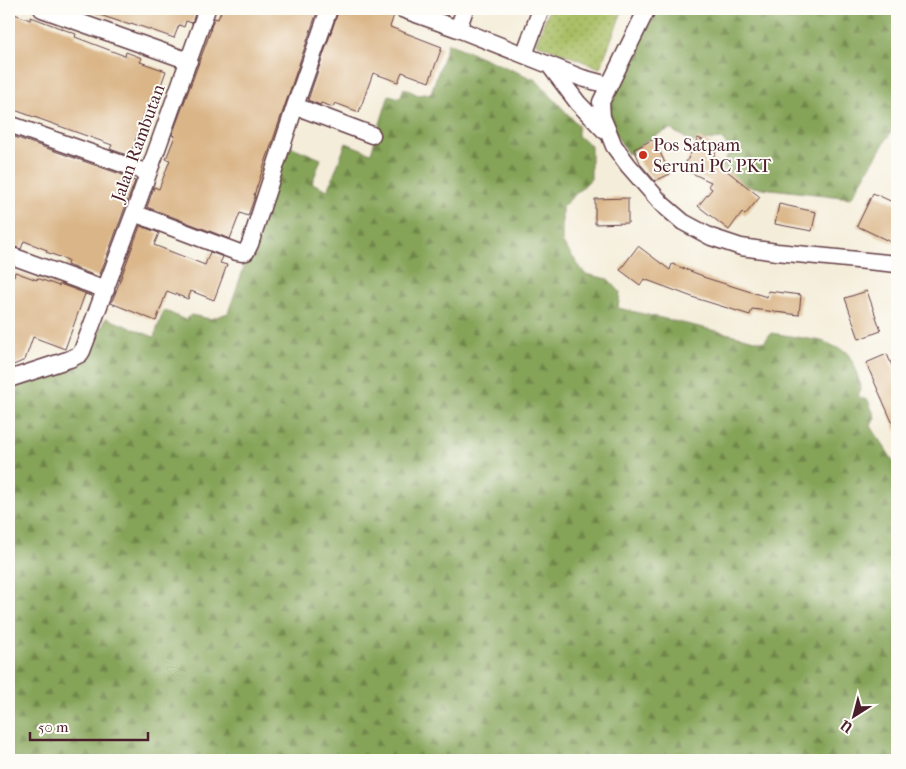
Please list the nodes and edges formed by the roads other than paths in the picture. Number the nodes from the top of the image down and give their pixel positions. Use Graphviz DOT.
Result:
graph roads {
  1 [pos="42,9"];
  2 [pos="207,9"];
  3 [pos="329,9"];
  4 [pos="402,9"];
  5 [pos="466,9"];
  6 [pos="647,9"];
  7 [pos="540,12"];
  8 [pos="458,29"];
  9 [pos="524,55"];
  10 [pos="189,61"];
  11 [pos="548,64"];
  12 [pos="608,85"];
  13 [pos="295,106"];
  14 [pos="9,124"];
  15 [pos="372,135"];
  16 [pos="610,136"];
  17 [pos="148,173"];
  18 [pos="134,213"];
  19 [pos="9,255"];
  20 [pos="897,264"];
  21 [pos="106,290"];
  22 [pos="9,379"];
  1 -- 10 [label="street"];
  2 -- 10 [label="street, Jalan Rambutan"];
  3 -- 13 [label="street"];
  4 -- 8 [label="street"];
  5 -- 8 [label="street"];
  6 -- 12 [label="street"];
  7 -- 9 [label="street"];
  8 -- 9 [label="street"];
  9 -- 11 [label="street"];
  10 -- 17 [label="street, Jalan Rambutan"];
  11 -- 12 [label="street"];
  11 -- 16 [label="street"];
  12 -- 16 [label="street"];
  13 -- 15 [label="street"];
  13 -- 18 [label="street"];
  14 -- 17 [label="street"];
  16 -- 20 [label="street"];
  17 -- 18 [label="street, Jalan Rambutan"];
  18 -- 21 [label="street, Jalan Rambutan"];
  19 -- 21 [label="street"];
  21 -- 22 [label="street, Jalan Rambutan"];
}
